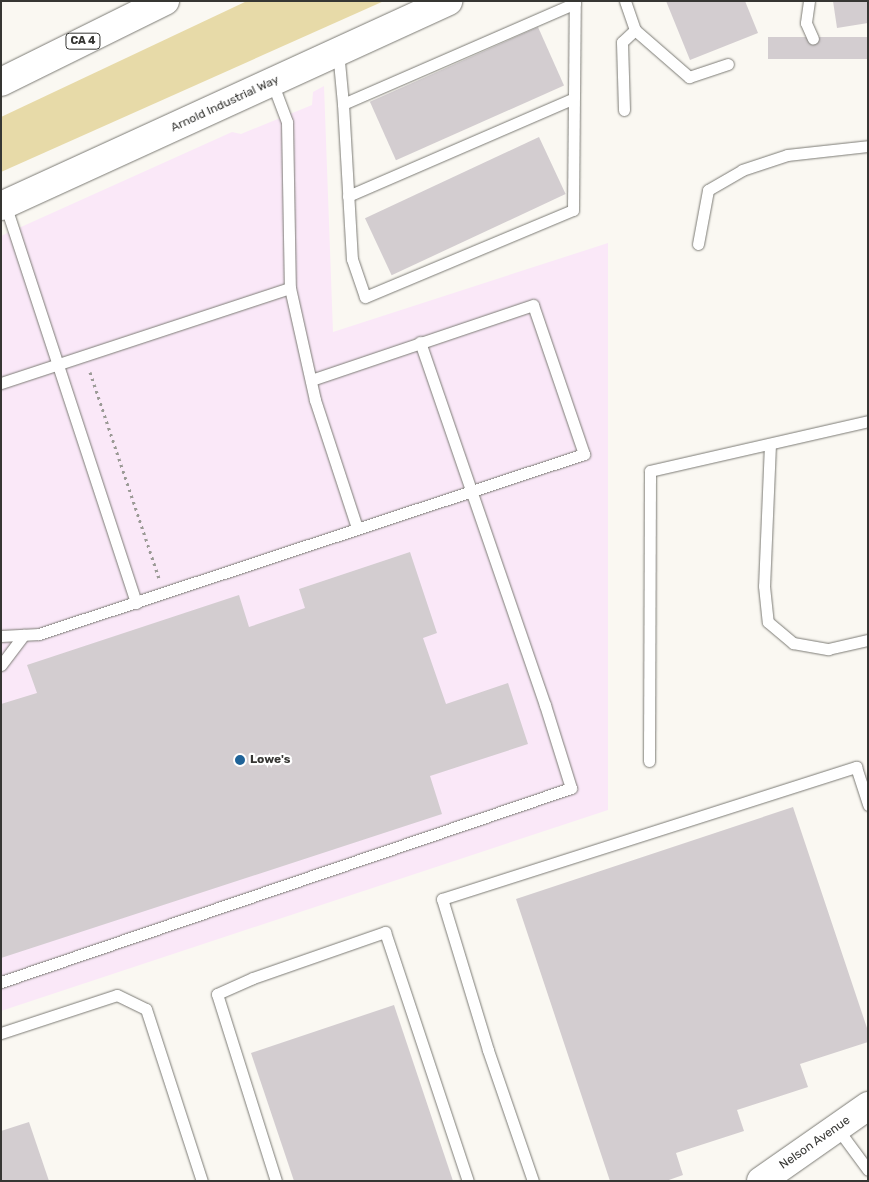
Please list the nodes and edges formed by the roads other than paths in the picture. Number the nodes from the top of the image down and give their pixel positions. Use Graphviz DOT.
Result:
graph roads {
  1 [pos="165,1"];
  2 [pos="448,1"];
  3 [pos="625,1"];
  4 [pos="809,1"];
  5 [pos="575,2"];
  6 [pos="635,30"];
  7 [pos="813,40"];
  8 [pos="338,52"];
  9 [pos="728,64"];
  10 [pos="1,82"];
  11 [pos="272,82"];
  12 [pos="574,98"];
  13 [pos="343,104"];
  14 [pos="624,110"];
  15 [pos="868,146"];
  16 [pos="348,196"];
  17 [pos="3,205"];
  18 [pos="698,244"];
  19 [pos="290,288"];
  20 [pos="420,342"];
  21 [pos="56,364"];
  22 [pos="311,380"];
  23 [pos="1,383"];
  24 [pos="868,421"];
  25 [pos="770,444"];
  26 [pos="473,491"];
  27 [pos="357,528"];
  28 [pos="136,603"];
  29 [pos="24,635"];
  30 [pos="1,636"];
  31 [pos="868,640"];
  32 [pos="1,665"];
  33 [pos="649,761"];
  34 [pos="868,804"];
  35 [pos="1,982"];
  36 [pos="1,1033"];
  37 [pos="868,1106"];
  38 [pos="837,1128"];
  39 [pos="868,1170"];
  40 [pos="202,1181"];
  41 [pos="276,1181"];
  42 [pos="468,1181"];
  43 [pos="533,1181"];
  44 [pos="761,1181"];
  1 -- 10 [label="main road, CA 4"];
  2 -- 8 [label="main road, Arnold Industrial Way"];
  3 -- 6 [label="lane"];
  4 -- 7 [label="lane"];
  5 -- 12 [label="lane"];
  5 -- 13 [label="lane"];
  6 -- 9 [label="lane"];
  6 -- 14 [label="lane"];
  8 -- 11 [label="main road, Arnold Industrial Way"];
  8 -- 13 [label="lane"];
  11 -- 17 [label="main road, Arnold Industrial Way"];
  11 -- 19 [label="lane"];
  12 -- 16 [label="lane"];
  12 -- 16 [label="lane"];
  13 -- 16 [label="lane"];
  15 -- 18 [label="lane"];
  17 -- 21 [label="lane"];
  19 -- 21 [label="lane"];
  19 -- 22 [label="lane"];
  20 -- 22 [label="lane"];
  20 -- 26 [label="lane"];
  20 -- 26 [label="lane"];
  21 -- 23 [label="lane"];
  21 -- 28 [label="lane"];
  22 -- 27 [label="lane"];
  24 -- 25 [label="lane"];
  25 -- 31 [label="lane"];
  25 -- 33 [label="lane"];
  26 -- 27 [label="lane"];
  26 -- 35 [label="lane"];
  27 -- 28 [label="lane"];
  28 -- 29 [label="lane"];
  29 -- 30 [label="lane"];
  29 -- 32 [label="lane"];
  34 -- 43 [label="lane"];
  36 -- 40 [label="lane"];
  37 -- 38 [label="main road, Nelson Avenue"];
  38 -- 39 [label="lane"];
  38 -- 44 [label="main road, Nelson Avenue"];
  41 -- 42 [label="lane"];
}
